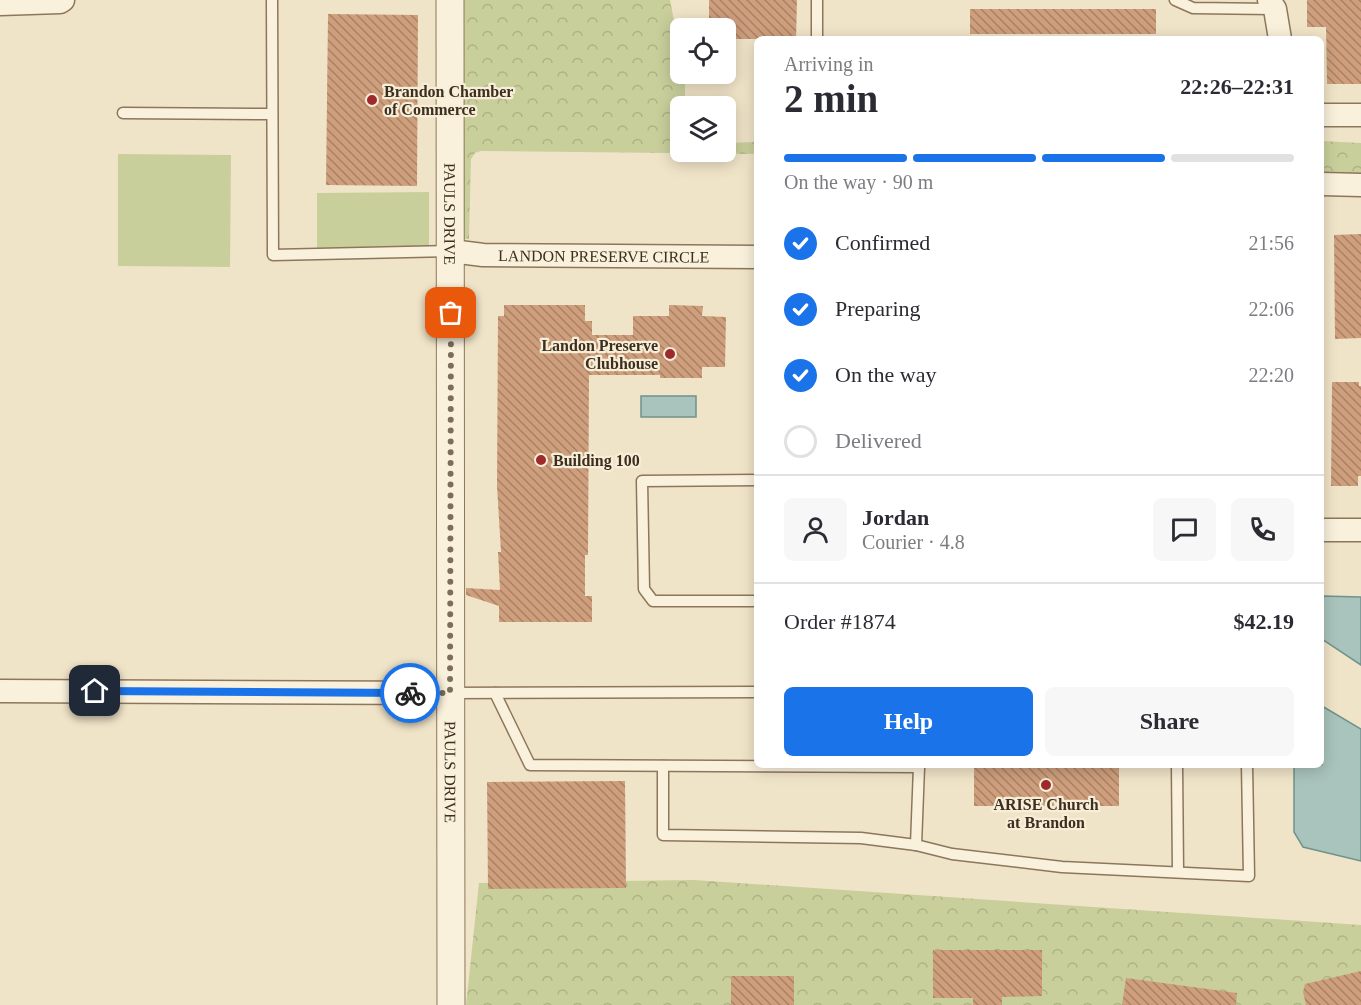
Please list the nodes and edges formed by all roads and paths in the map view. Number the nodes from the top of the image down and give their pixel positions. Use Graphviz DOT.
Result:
graph roads {
  1 [pos="63,0"];
  2 [pos="272,0"];
  3 [pos="450,0"];
  4 [pos="817,0"];
  5 [pos="1175,0"];
  6 [pos="0,4"];
  7 [pos="1272,4"];
  8 [pos="817,36"];
  9 [pos="1279,36"];
  10 [pos="123,113"];
  11 [pos="272,114"];
  12 [pos="1324,115"];
  13 [pos="1361,115"];
  14 [pos="1324,184"];
  15 [pos="1361,185"];
  16 [pos="451,251"];
  17 [pos="754,257"];
  18 [pos="754,480"];
  19 [pos="1324,530"];
  20 [pos="1361,530"];
  21 [pos="754,601"];
  22 [pos="0,691"];
  23 [pos="754,692"];
  24 [pos="450,693"];
  25 [pos="495,693"];
  26 [pos="663,766"];
  27 [pos="754,766"];
  28 [pos="919,768"];
  29 [pos="1177,768"];
  30 [pos="1247,768"];
  31 [pos="916,845"];
  32 [pos="1178,872"];
  33 [pos="451,1005"];
  1 -- 6 [label="street"];
  2 -- 11 [label="lane"];
  3 -- 16 [label="street, PAULS DRIVE"];
  4 -- 8 [label="lane"];
  5 -- 7 [label="lane"];
  7 -- 9 [label="street"];
  10 -- 11 [label="lane"];
  11 -- 16 [label="lane"];
  12 -- 13 [label="street"];
  14 -- 15 [label="street"];
  16 -- 17 [label="street, LANDON PRESERVE CIRCLE"];
  16 -- 24 [label="street, PAULS DRIVE"];
  18 -- 21 [label="lane"];
  19 -- 20 [label="street"];
  22 -- 24 [label="street"];
  23 -- 25 [label="lane"];
  24 -- 25 [label="lane"];
  24 -- 33 [label="street, PAULS DRIVE"];
  25 -- 26 [label="lane"];
  26 -- 27 [label="lane"];
  26 -- 31 [label="lane"];
  28 -- 31 [label="lane"];
  29 -- 32 [label="lane"];
  30 -- 32 [label="lane"];
  31 -- 32 [label="lane"];
}
